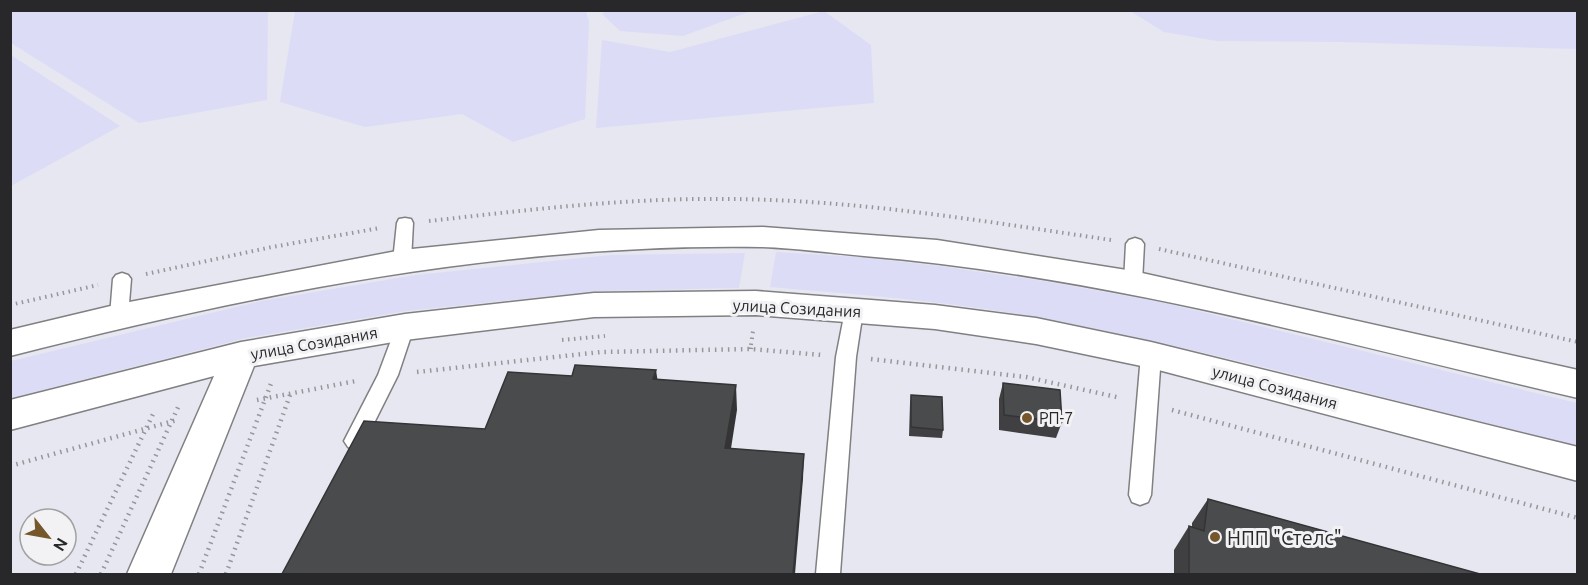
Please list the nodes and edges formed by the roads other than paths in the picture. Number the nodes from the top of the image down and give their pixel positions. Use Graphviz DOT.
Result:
graph roads {
  1 [pos="405,224"];
  2 [pos="1135,244"];
  3 [pos="402,261"];
  4 [pos="122,279"];
  5 [pos="1133,282"];
  6 [pos="854,311"];
  7 [pos="119,316"];
  8 [pos="405,327"];
  9 [pos="10,343"];
  10 [pos="241,355"];
  11 [pos="1151,355"];
  12 [pos="1578,384"];
  13 [pos="10,415"];
  14 [pos="346,459"];
  15 [pos="1578,464"];
  16 [pos="1140,495"];
  17 [pos="149,574"];
  18 [pos="828,574"];
  1 -- 3 [label="lane"];
  2 -- 5 [label="lane"];
  3 -- 5 [label="street"];
  3 -- 7 [label="street"];
  4 -- 7 [label="lane"];
  5 -- 12 [label="street"];
  6 -- 8 [label="street, улица Созидания"];
  6 -- 11 [label="street, улица Созидания"];
  6 -- 18 [label="lane"];
  7 -- 9 [label="street"];
  8 -- 10 [label="street, улица Созидания"];
  8 -- 14 [label="lane"];
  10 -- 13 [label="street, улица Созидания"];
  10 -- 17 [label="street"];
  11 -- 15 [label="street, улица Созидания"];
  11 -- 16 [label="lane"];
}
